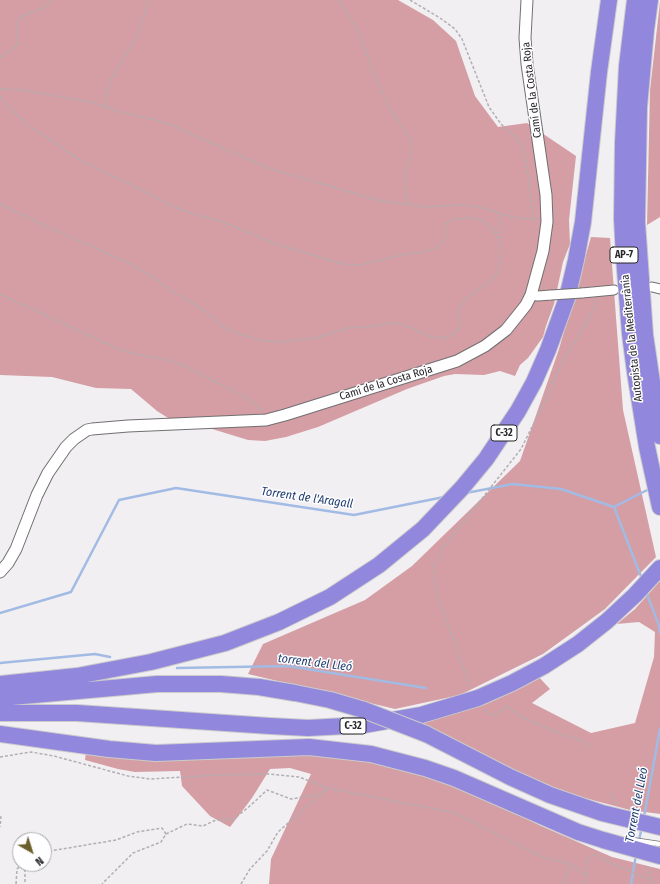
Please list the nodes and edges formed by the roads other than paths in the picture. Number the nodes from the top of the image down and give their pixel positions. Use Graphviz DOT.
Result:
graph roads {
  1 [pos="528,0"];
  2 [pos="609,0"];
  3 [pos="635,0"];
  4 [pos="650,0"];
  5 [pos="614,290"];
  6 [pos="530,295"];
  7 [pos="660,436"];
  8 [pos="660,507"];
  9 [pos="660,568"];
  10 [pos="0,572"];
  11 [pos="0,684"];
  12 [pos="0,698"];
  13 [pos="0,713"];
  14 [pos="0,734"];
  15 [pos="545,818"];
  16 [pos="660,827"];
  17 [pos="584,828"];
  18 [pos="622,838"];
  19 [pos="660,844"];
  20 [pos="660,856"];
  1 -- 6 [label="street, Camí de la Costa Roja"];
  2 -- 11 [label="highway, C-32"];
  3 -- 8 [label="highway, Autopista de la Mediterrània / AP-7"];
  4 -- 7 [label="highway, Autopista de la Mediterrània / AP-7"];
  5 -- 6 [label="street, bridge"];
  6 -- 10 [label="street, Camí de la Costa Roja"];
  9 -- 13 [label="highway, C-32"];
  12 -- 16 [label="highway, C-32, bridge"];
  14 -- 15 [label="highway, C-32"];
  15 -- 17 [label="lane"];
  15 -- 20 [label="highway, C-32"];
  18 -- 19 [label="lane"];
}
